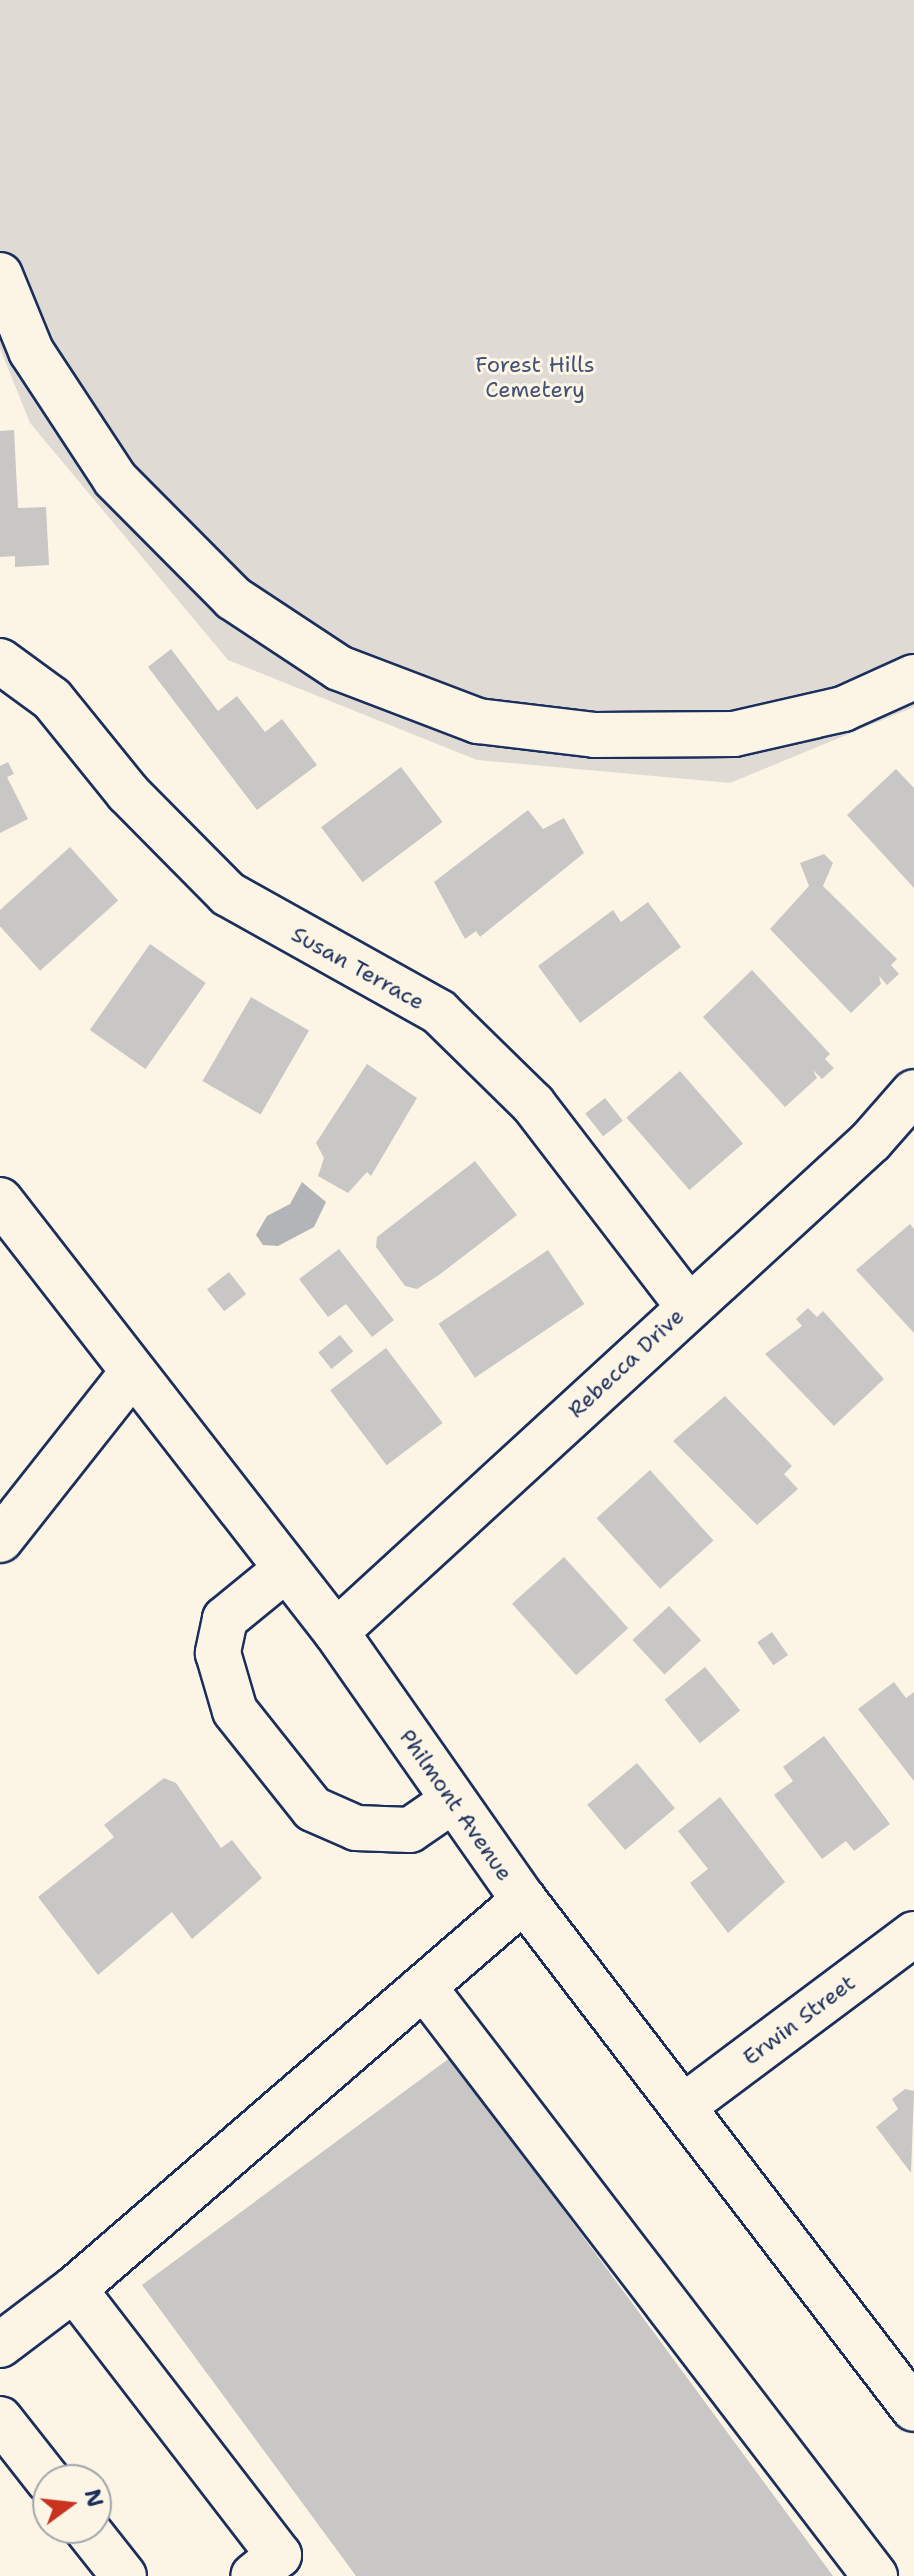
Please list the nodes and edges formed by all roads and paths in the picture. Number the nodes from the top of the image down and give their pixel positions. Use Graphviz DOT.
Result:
graph roads {
  1 [pos="0,275"];
  2 [pos="0,661"];
  3 [pos="914,677"];
  4 [pos="914,1092"];
  5 [pos="0,1200"];
  6 [pos="688,1306"];
  7 [pos="131,1374"];
  8 [pos="0,1540"];
  9 [pos="286,1569"];
  10 [pos="336,1632"];
  11 [pos="452,1801"];
  12 [pos="524,1900"];
  13 [pos="914,1934"];
  14 [pos="424,1987"];
  15 [pos="684,2106"];
  16 [pos="74,2289"];
  17 [pos="0,2345"];
  18 [pos="914,2409"];
  19 [pos="0,2419"];
  20 [pos="35,2464"];
  21 [pos="99,2544"];
  22 [pos="124,2576"];
  23 [pos="253,2576"];
  24 [pos="875,2576"];
  1 -- 3 [label="street"];
  2 -- 6 [label="street, Susan Terrace"];
  4 -- 6 [label="street, Rebecca Drive"];
  5 -- 7 [label="street, Philmont Avenue"];
  6 -- 10 [label="street, Rebecca Drive"];
  7 -- 8 [label="street"];
  7 -- 9 [label="street, Philmont Avenue"];
  9 -- 10 [label="street, Philmont Avenue"];
  9 -- 11 [label="street"];
  10 -- 11 [label="street, Philmont Avenue"];
  11 -- 12 [label="street, Philmont Avenue"];
  12 -- 14 [label="street"];
  12 -- 15 [label="street, Philmont Avenue"];
  13 -- 15 [label="street, Erwin Street"];
  14 -- 16 [label="street"];
  14 -- 24 [label="street"];
  15 -- 18 [label="street, Philmont Avenue"];
  16 -- 17 [label="street"];
  16 -- 23 [label="street"];
  19 -- 20 [label="street"];
  21 -- 22 [label="street"];
}
